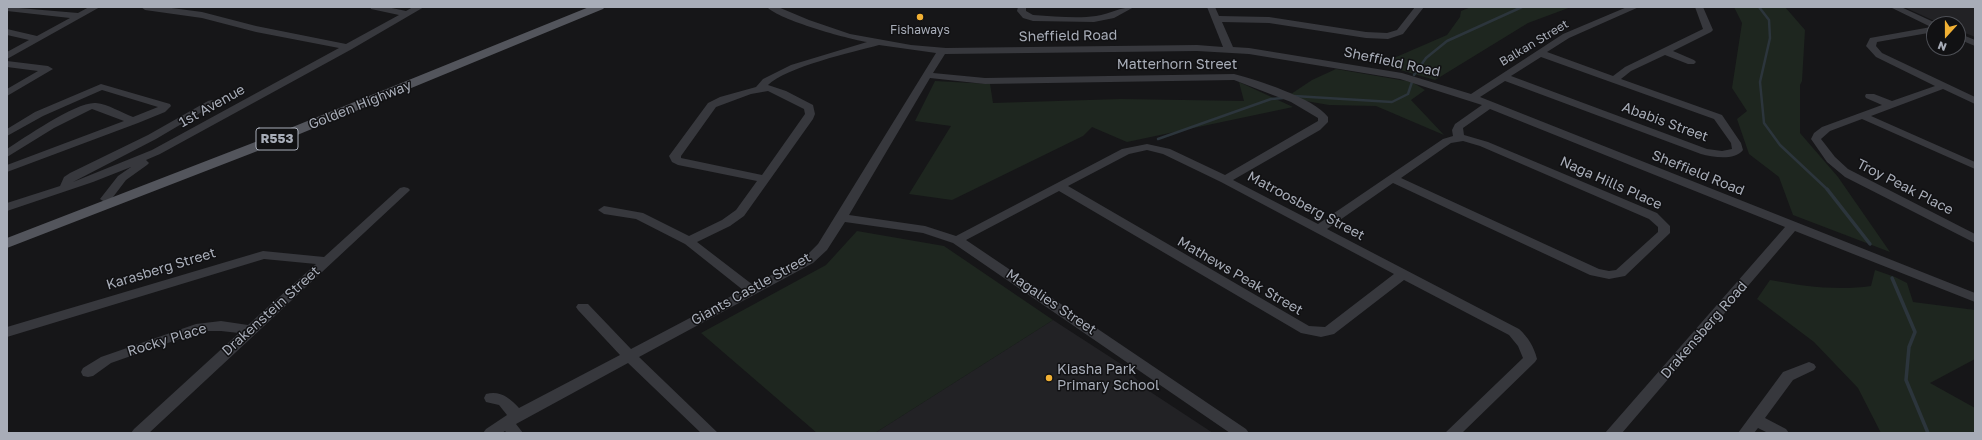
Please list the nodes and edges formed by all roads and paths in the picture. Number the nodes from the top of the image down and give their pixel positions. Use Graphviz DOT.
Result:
graph roads {
  1 [pos="96,7"];
  2 [pos="145,7"];
  3 [pos="215,7"];
  4 [pos="374,7"];
  5 [pos="420,7"];
  6 [pos="586,7"];
  7 [pos="599,7"];
  8 [pos="772,7"];
  9 [pos="1022,7"];
  10 [pos="1130,7"];
  11 [pos="1211,7"];
  12 [pos="1420,7"];
  13 [pos="1635,7"];
  14 [pos="1699,7"];
  15 [pos="1894,7"];
  16 [pos="7,8"];
  17 [pos="408,14"];
  18 [pos="78,16"];
  19 [pos="217,19"];
  20 [pos="1216,19"];
  21 [pos="1926,21"];
  22 [pos="1926,30"];
  23 [pos="7,32"];
  24 [pos="38,39"];
  25 [pos="877,43"];
  26 [pos="349,47"];
  27 [pos="1229,49"];
  28 [pos="942,50"];
  29 [pos="1666,51"];
  30 [pos="1540,53"];
  31 [pos="9,54"];
  32 [pos="1691,62"];
  33 [pos="7,64"];
  34 [pos="20,65"];
  35 [pos="7,73"];
  36 [pos="928,75"];
  37 [pos="1504,77"];
  38 [pos="1616,79"];
  39 [pos="1943,86"];
  40 [pos="760,88"];
  41 [pos="7,93"];
  42 [pos="1870,96"];
  43 [pos="1472,98"];
  44 [pos="1975,101"];
  45 [pos="212,103"];
  46 [pos="1489,105"];
  47 [pos="1892,105"];
  48 [pos="1863,116"];
  49 [pos="134,121"];
  50 [pos="7,133"];
  51 [pos="1459,138"];
  52 [pos="156,152"];
  53 [pos="7,154"];
  54 [pos="1975,166"];
  55 [pos="7,169"];
  56 [pos="764,179"];
  57 [pos="1394,179"];
  58 [pos="1226,180"];
  59 [pos="66,186"];
  60 [pos="1059,186"];
  61 [pos="404,190"];
  62 [pos="106,199"];
  63 [pos="7,207"];
  64 [pos="604,210"];
  65 [pos="842,218"];
  66 [pos="1793,225"];
  67 [pos="1318,229"];
  68 [pos="7,235"];
  69 [pos="1975,239"];
  70 [pos="957,240"];
  71 [pos="689,241"];
  72 [pos="7,243"];
  73 [pos="327,261"];
  74 [pos="1403,274"];
  75 [pos="751,290"];
  76 [pos="1975,298"];
  77 [pos="583,307"];
  78 [pos="251,330"];
  79 [pos="7,332"];
  80 [pos="630,356"];
  81 [pos="1809,367"];
  82 [pos="88,372"];
  83 [pos="491,398"];
  84 [pos="1755,420"];
  85 [pos="513,424"];
  86 [pos="139,433"];
  87 [pos="491,433"];
  88 [pos="710,433"];
  89 [pos="1240,433"];
  90 [pos="1453,433"];
  91 [pos="1613,433"];
  92 [pos="1746,433"];
  93 [pos="1781,433"];
  1 -- 18 [label="street"];
  2 -- 19 [label="street"];
  3 -- 19 [label="street"];
  4 -- 17 [label="street"];
  5 -- 17 [label="street, 1st Avenue"];
  6 -- 62 [label="main road, Golden Highway / R553"];
  7 -- 72 [label="main road, Golden Highway / R553"];
  8 -- 25 [label="street, Sheffield Road"];
  9 -- 10 [label="street"];
  11 -- 20 [label="street"];
  12 -- 20 [label="street"];
  13 -- 30 [label="street, Balkan Street"];
  14 -- 29 [label="street"];
  15 -- 21 [label="street"];
  16 -- 18 [label="street"];
  17 -- 26 [label="street, 1st Avenue"];
  18 -- 24 [label="street"];
  19 -- 26 [label="street"];
  20 -- 27 [label="street"];
  22 -- 39 [label="street"];
  23 -- 24 [label="street"];
  24 -- 31 [label="street"];
  25 -- 28 [label="street, Sheffield Road"];
  25 -- 40 [label="street"];
  26 -- 52 [label="street, 1st Avenue"];
  27 -- 28 [label="street, Sheffield Road"];
  27 -- 43 [label="street, Sheffield Road"];
  28 -- 36 [label="street, Giants Castle Street"];
  29 -- 32 [label="street"];
  29 -- 38 [label="street"];
  30 -- 37 [label="street, Balkan Street"];
  30 -- 38 [label="street, Ababis Street"];
  33 -- 34 [label="street"];
  34 -- 35 [label="street"];
  34 -- 41 [label="street"];
  36 -- 58 [label="street, Matterhorn Street"];
  36 -- 65 [label="street, Giants Castle Street"];
  37 -- 38 [label="street, Ababis Street"];
  37 -- 43 [label="street, Balkan Street"];
  39 -- 44 [label="street"];
  39 -- 47 [label="street, Troy Peak Place"];
  40 -- 56 [label="street"];
  40 -- 56 [label="street"];
  42 -- 47 [label="street"];
  43 -- 46 [label="street, Sheffield Road"];
  45 -- 59 [label="street"];
  46 -- 51 [label="street"];
  46 -- 66 [label="street, Sheffield Road"];
  47 -- 48 [label="street, Troy Peak Place"];
  48 -- 54 [label="street"];
  48 -- 69 [label="street, Troy Peak Place"];
  49 -- 50 [label="street"];
  49 -- 53 [label="street"];
  49 -- 55 [label="street"];
  51 -- 57 [label="street"];
  51 -- 57 [label="street, Naga Hills Place"];
  52 -- 59 [label="street, 1st Avenue"];
  52 -- 62 [label="street"];
  56 -- 71 [label="street"];
  57 -- 67 [label="street"];
  58 -- 60 [label="street, Matroosberg Street"];
  58 -- 67 [label="street, Matroosberg Street"];
  59 -- 63 [label="street, 1st Avenue"];
  60 -- 70 [label="street, Matroosberg Street"];
  60 -- 74 [label="street, Mathews Peak Street"];
  61 -- 73 [label="street, Drakenstein Street"];
  62 -- 68 [label="main road, Golden Highway / R553"];
  64 -- 71 [label="street"];
  65 -- 70 [label="street, Magalies Street"];
  65 -- 75 [label="street, Giants Castle Street"];
  66 -- 76 [label="street, Sheffield Road"];
  66 -- 91 [label="street, Drakensberg Road"];
  67 -- 74 [label="street, Matroosberg Street"];
  70 -- 89 [label="street, Magalies Street"];
  71 -- 75 [label="street"];
  73 -- 78 [label="street, Drakenstein Street"];
  73 -- 79 [label="street, Karasberg Street"];
  74 -- 90 [label="street, Matroosberg Street"];
  75 -- 80 [label="street, Giants Castle Street"];
  77 -- 80 [label="street"];
  78 -- 82 [label="street, Rocky Place"];
  78 -- 86 [label="street, Drakenstein Street"];
  80 -- 85 [label="street, Giants Castle Street"];
  80 -- 88 [label="street"];
  81 -- 84 [label="street"];
  83 -- 85 [label="street"];
  84 -- 92 [label="street"];
  84 -- 93 [label="street"];
  85 -- 87 [label="street, Giants Castle Street"];
}
